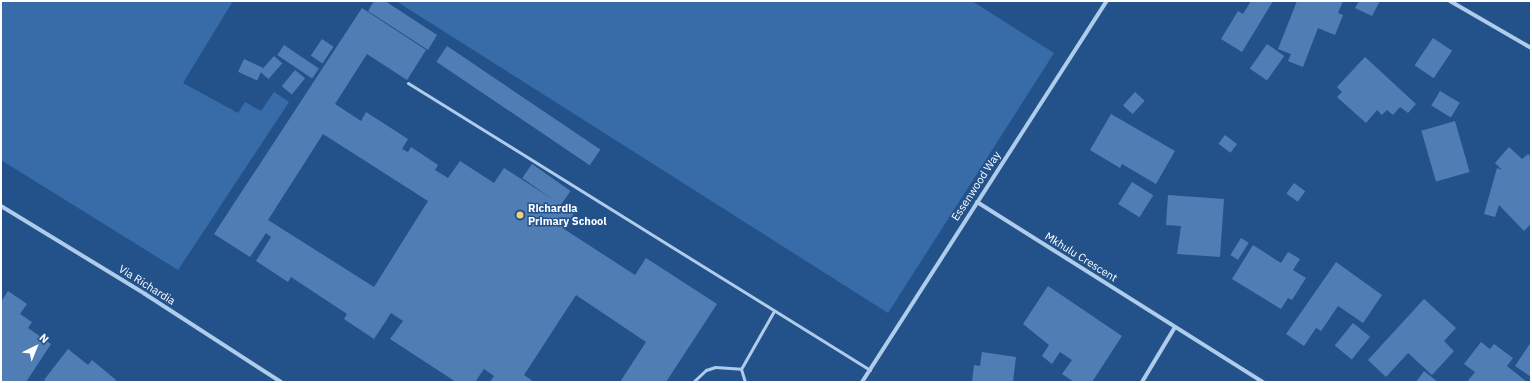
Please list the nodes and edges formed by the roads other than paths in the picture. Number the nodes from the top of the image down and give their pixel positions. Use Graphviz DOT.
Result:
graph roads {
  1 [pos="1107,1"];
  2 [pos="1450,1"];
  3 [pos="1531,48"];
  4 [pos="408,83"];
  5 [pos="977,202"];
  6 [pos="1,206"];
  7 [pos="774,311"];
  8 [pos="1175,327"];
  9 [pos="741,369"];
  10 [pos="870,370"];
  11 [pos="281,382"];
  12 [pos="693,382"];
  13 [pos="745,382"];
  14 [pos="862,382"];
  15 [pos="1142,382"];
  16 [pos="1263,382"];
  1 -- 5 [label="street, Essenwood Way"];
  2 -- 3 [label="street"];
  4 -- 7 [label="lane"];
  5 -- 8 [label="street, Mkhulu Crescent"];
  5 -- 10 [label="street, Essenwood Way"];
  6 -- 11 [label="street, Via Richardia"];
  7 -- 9 [label="lane"];
  7 -- 10 [label="lane"];
  8 -- 15 [label="street"];
  8 -- 16 [label="street, Mkhulu Crescent"];
  9 -- 12 [label="lane"];
  9 -- 13 [label="lane"];
  10 -- 14 [label="street, Essenwood Way"];
}
